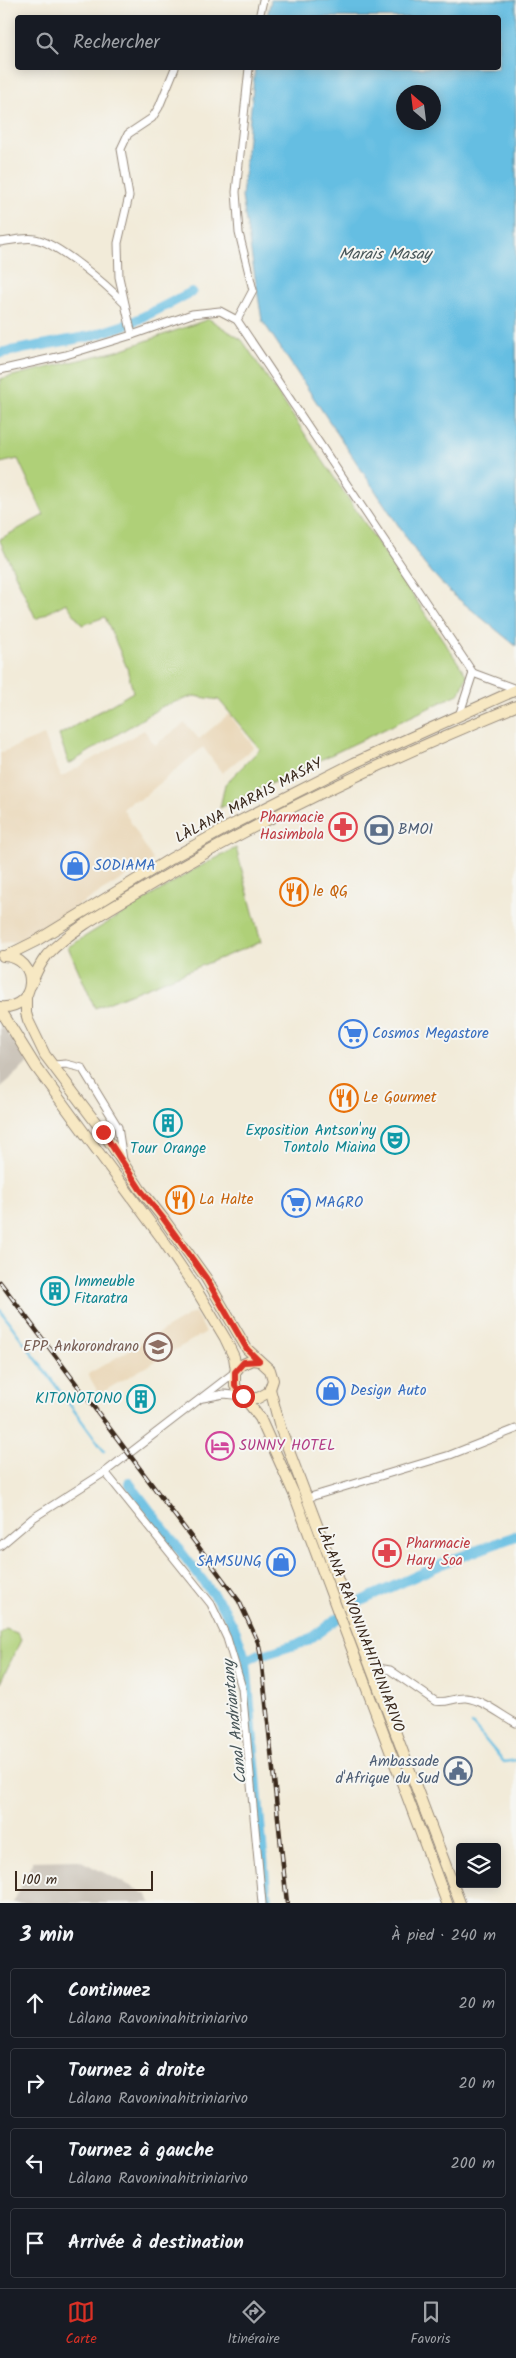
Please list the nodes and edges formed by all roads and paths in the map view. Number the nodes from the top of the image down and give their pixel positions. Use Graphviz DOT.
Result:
graph roads {
  1 [pos="263,0"];
  2 [pos="260,15"];
  3 [pos="174,70"];
  4 [pos="249,70"];
  5 [pos="0,242"];
  6 [pos="123,302"];
  7 [pos="236,320"];
  8 [pos="132,333"];
  9 [pos="0,370"];
  10 [pos="473,673"];
  11 [pos="516,689"];
  12 [pos="516,706"];
  13 [pos="459,716"];
  14 [pos="2,956"];
  15 [pos="31,985"];
  16 [pos="26,996"];
  17 [pos="0,1008"];
  18 [pos="53,1065"];
  19 [pos="124,1164"];
  20 [pos="259,1361"];
  21 [pos="236,1371"];
  22 [pos="270,1389"];
  23 [pos="245,1397"];
  24 [pos="198,1400"];
  25 [pos="516,1428"];
  26 [pos="105,1472"];
  27 [pos="307,1498"];
  28 [pos="0,1546"];
  29 [pos="372,1667"];
  30 [pos="516,1723"];
  31 [pos="262,1903"];
  32 [pos="447,1903"];
  33 [pos="460,1903"];
  1 -- 2 [label="street"];
  3 -- 6 [label="street"];
  4 -- 7 [label="street"];
  5 -- 6 [label="street"];
  6 -- 8 [label="street"];
  7 -- 8 [label="street"];
  7 -- 10 [label="street"];
  8 -- 9 [label="street"];
  10 -- 11 [label="street"];
  10 -- 13 [label="street"];
  11 -- 13 [label="main road, LÀLANA MARAIS MASAY"];
  12 -- 15 [label="main road, LÀLANA MARAIS MASAY"];
  13 -- 14 [label="main road, LÀLANA MARAIS MASAY"];
  14 -- 15 [label="main road"];
  15 -- 16 [label="main road, LÀLANA MARAIS MASAY"];
  16 -- 17 [label="main road"];
  16 -- 18 [label="main road, LÀLANA RAVONINAHITRINIARIVO"];
  17 -- 21 [label="main road, LÀLANA RAVONINAHITRINIARIVO"];
  18 -- 19 [label="main road, LÀLANA RAVONINAHITRINIARIVO"];
  18 -- 19 [label="street"];
  19 -- 20 [label="main road, LÀLANA RAVONINAHITRINIARIVO"];
  20 -- 21 [label="main road"];
  20 -- 22 [label="main road, LÀLANA RAVONINAHITRINIARIVO"];
  21 -- 23 [label="main road, LÀLANA RAVONINAHITRINIARIVO"];
  21 -- 24 [label="street"];
  22 -- 23 [label="main road"];
  22 -- 27 [label="main road, LÀLANA RAVONINAHITRINIARIVO"];
  23 -- 24 [label="street"];
  23 -- 32 [label="main road, LÀLANA RAVONINAHITRINIARIVO"];
  24 -- 26 [label="street"];
  25 -- 27 [label="street"];
  26 -- 28 [label="street"];
  26 -- 31 [label="street"];
  27 -- 29 [label="main road, LÀLANA RAVONINAHITRINIARIVO"];
  29 -- 30 [label="street"];
  29 -- 33 [label="main road, LÀLANA RAVONINAHITRINIARIVO"];
}
